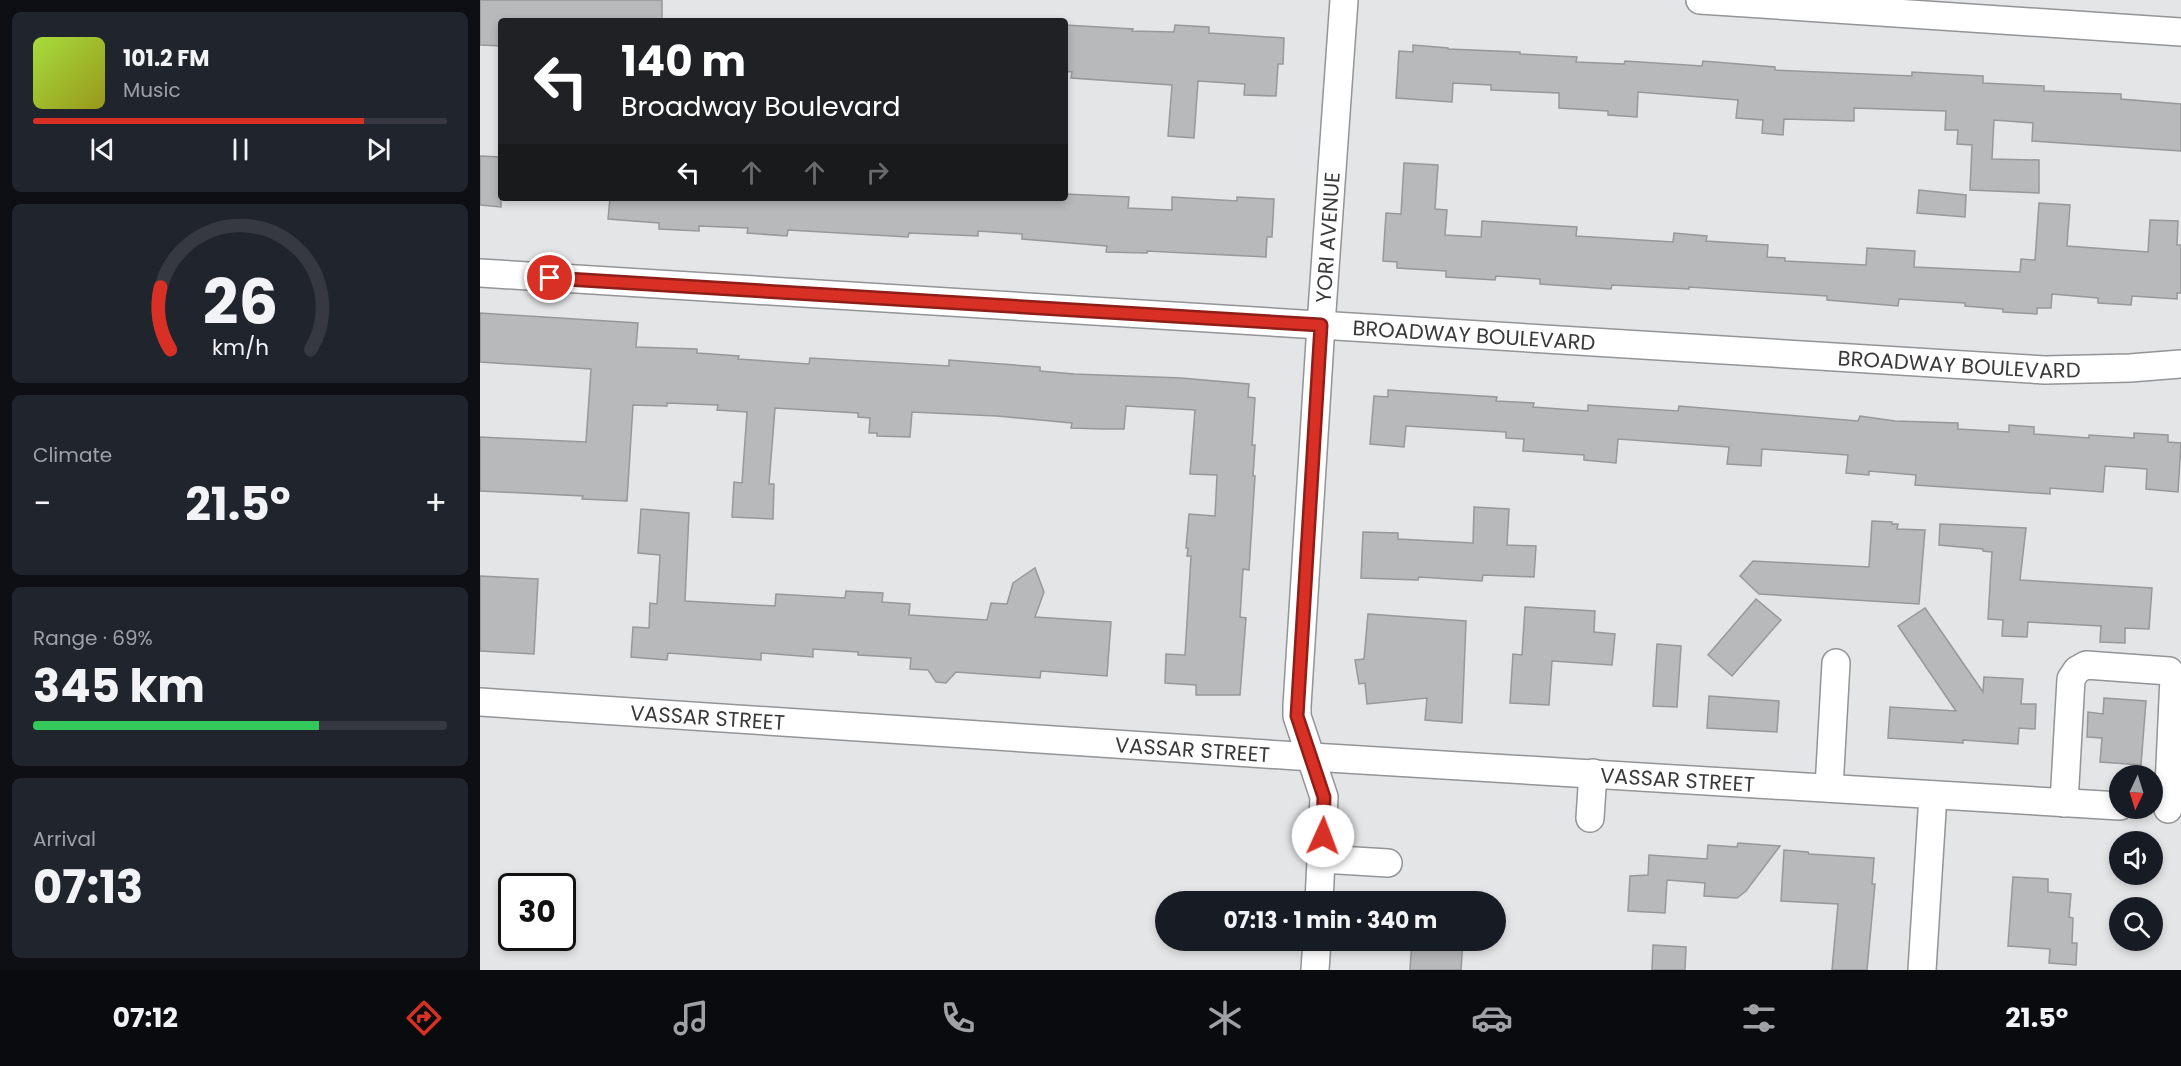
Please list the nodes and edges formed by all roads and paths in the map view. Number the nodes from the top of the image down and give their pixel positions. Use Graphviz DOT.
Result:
graph roads {
  1 [pos="1344,0"];
  2 [pos="1700,0"];
  3 [pos="2181,32"];
  4 [pos="480,273"];
  5 [pos="1321,325"];
  6 [pos="2181,364"];
  7 [pos="1836,663"];
  8 [pos="480,702"];
  9 [pos="1312,757"];
  10 [pos="1593,773"];
  11 [pos="1829,788"];
  12 [pos="1933,795"];
  13 [pos="2064,803"];
  14 [pos="2109,805"];
  15 [pos="2167,809"];
  16 [pos="1590,818"];
  17 [pos="1322,859"];
  18 [pos="1388,862"];
  19 [pos="1320,891"];
  20 [pos="1316,951"];
  21 [pos="1315,970"];
  22 [pos="1922,970"];
  1 -- 5 [label="street, YORI AVENUE"];
  2 -- 3 [label="street"];
  4 -- 5 [label="street, BROADWAY BOULEVARD"];
  5 -- 6 [label="street, BROADWAY BOULEVARD"];
  5 -- 9 [label="street, YORI AVENUE"];
  7 -- 11 [label="street"];
  8 -- 9 [label="street, VASSAR STREET"];
  9 -- 10 [label="street, VASSAR STREET"];
  9 -- 17 [label="street, YORI AVENUE"];
  10 -- 11 [label="street, VASSAR STREET"];
  10 -- 16 [label="street"];
  11 -- 12 [label="street, VASSAR STREET"];
  12 -- 13 [label="street, VASSAR STREET"];
  12 -- 22 [label="street"];
  13 -- 14 [label="street, VASSAR STREET"];
  13 -- 15 [label="street"];
  17 -- 18 [label="street"];
  17 -- 19 [label="street, YORI AVENUE"];
  20 -- 21 [label="street"];
}
